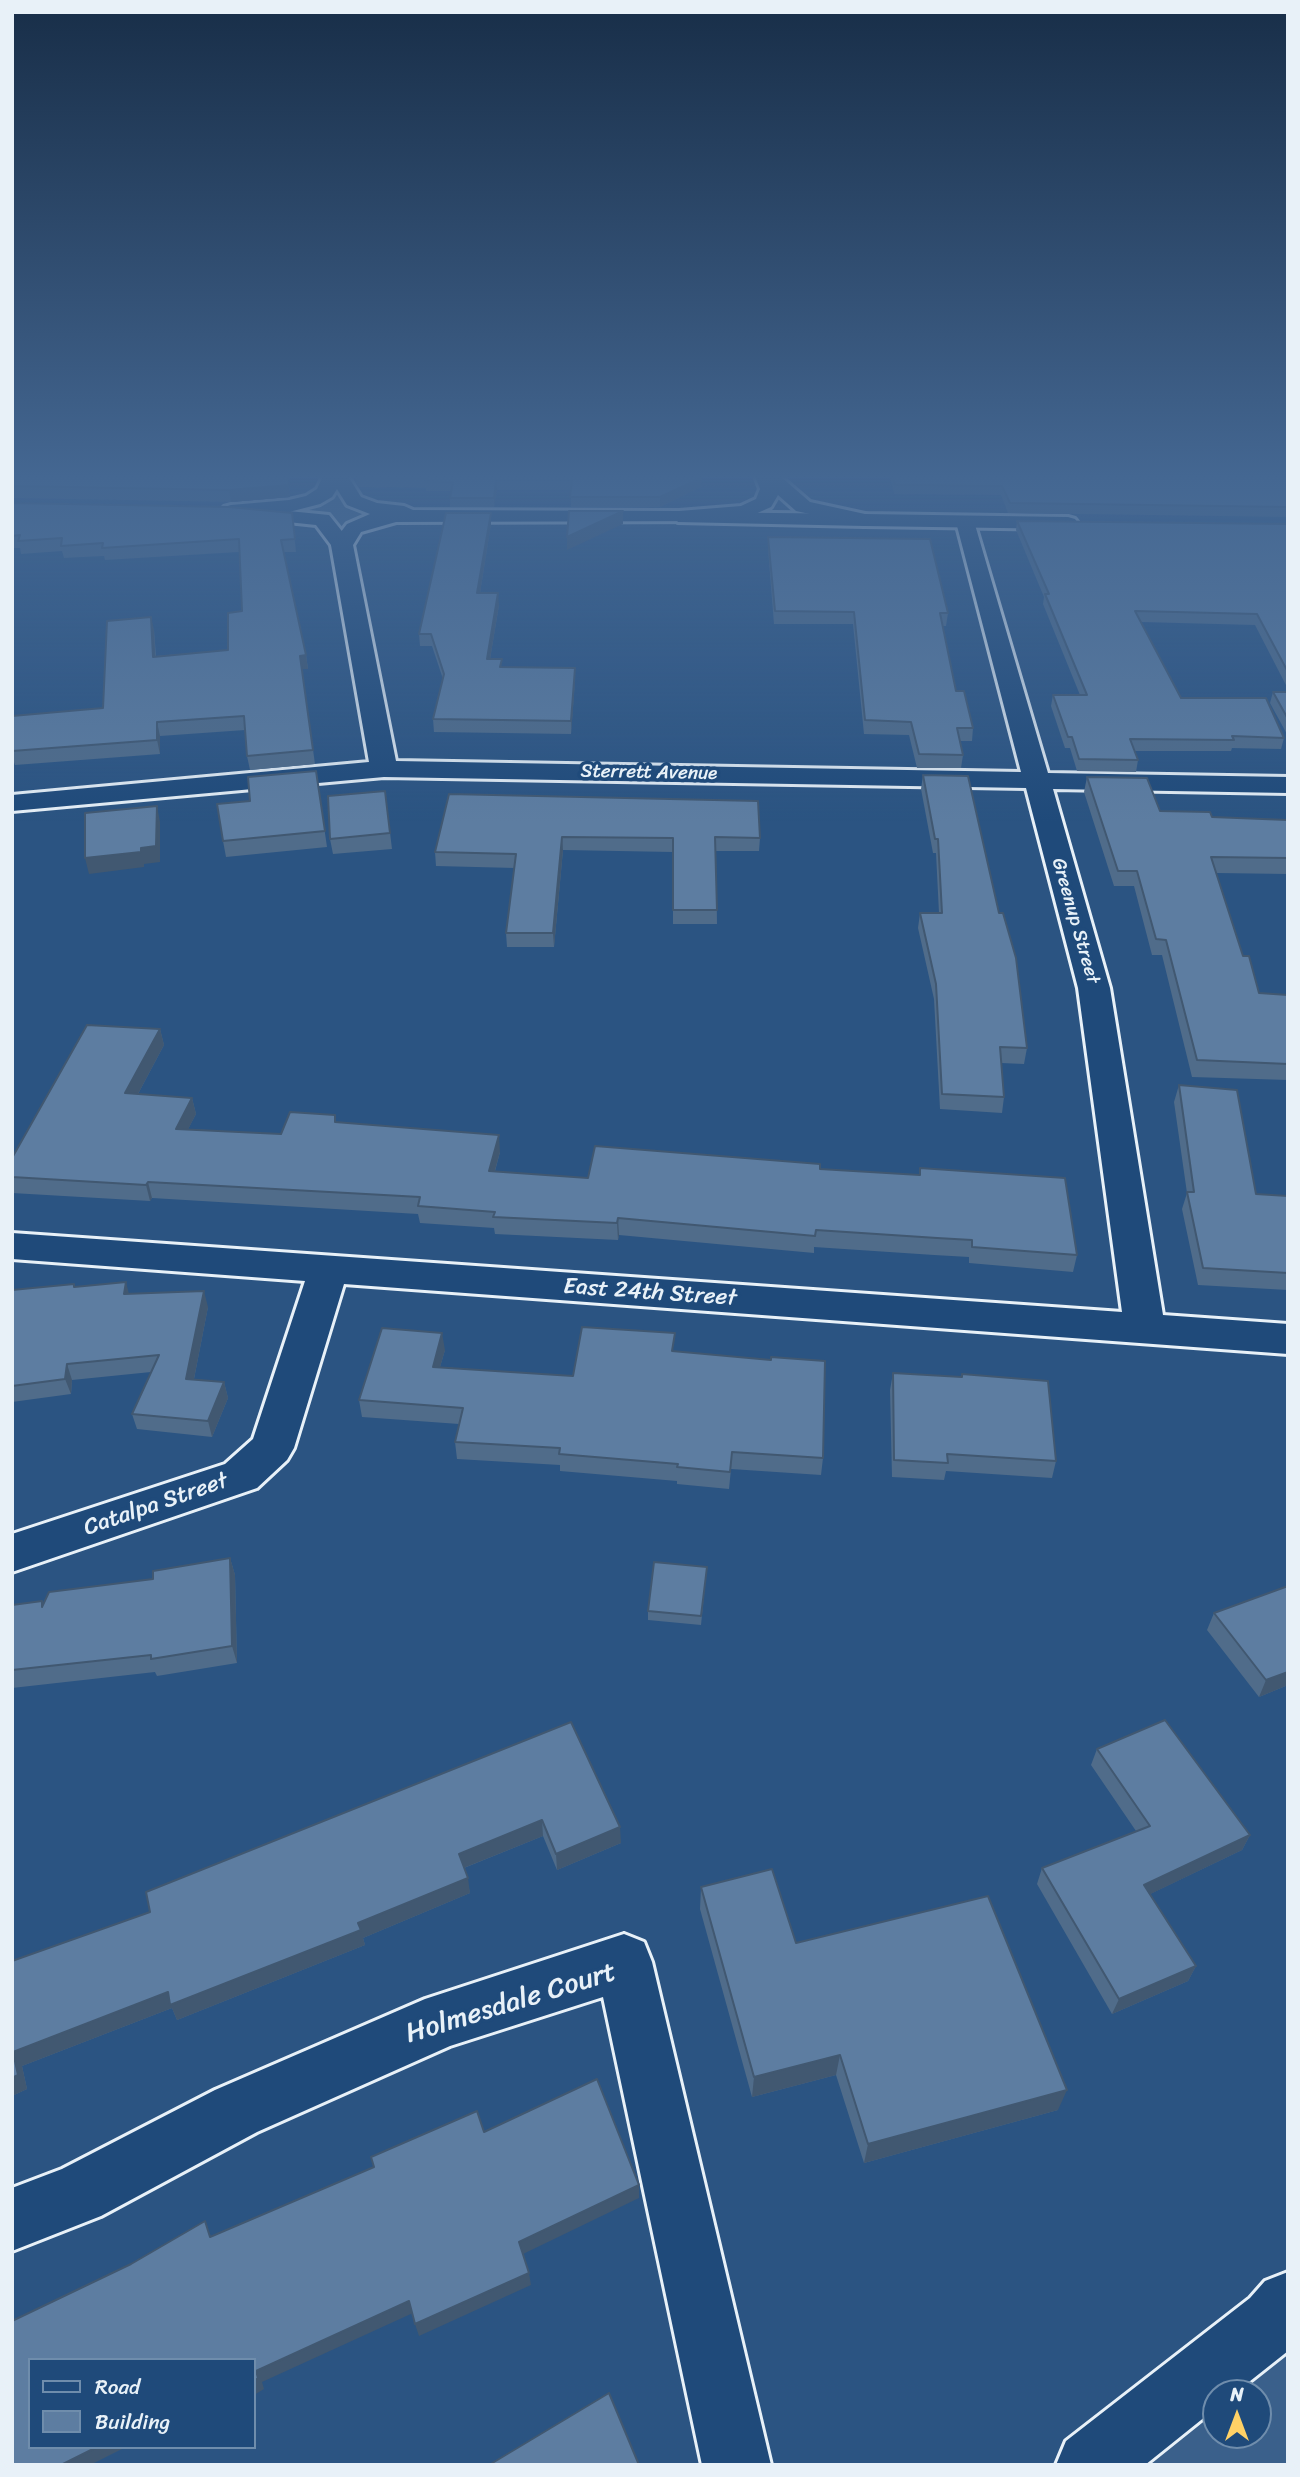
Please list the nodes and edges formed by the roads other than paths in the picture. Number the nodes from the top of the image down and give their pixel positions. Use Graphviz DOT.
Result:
graph roads {
  1 [pos="351,592"];
  2 [pos="985,592"];
  3 [pos="383,769"];
  4 [pos="1035,780"];
  5 [pos="1288,785"];
  6 [pos="12,803"];
  7 [pos="12,1246"];
  8 [pos="329,1269"];
  9 [pos="1145,1329"];
  10 [pos="1288,1339"];
  11 [pos="12,1553"];
  12 [pos="12,2220"];
  13 [pos="1288,2304"];
  14 [pos="737,2465"];
  15 [pos="1090,2465"];
  1 -- 3 [label="street"];
  2 -- 4 [label="street, Greenup Street"];
  3 -- 4 [label="street, Sterrett Avenue"];
  3 -- 6 [label="street, Sterrett Avenue"];
  4 -- 5 [label="street, Sterrett Avenue"];
  4 -- 9 [label="street, Greenup Street"];
  7 -- 8 [label="street, East 24th Street"];
  8 -- 9 [label="street, East 24th Street"];
  8 -- 11 [label="street, Catalpa Street"];
  9 -- 10 [label="street, East 24th Street"];
  12 -- 14 [label="street, Holmesdale Court"];
  13 -- 15 [label="street"];
}
